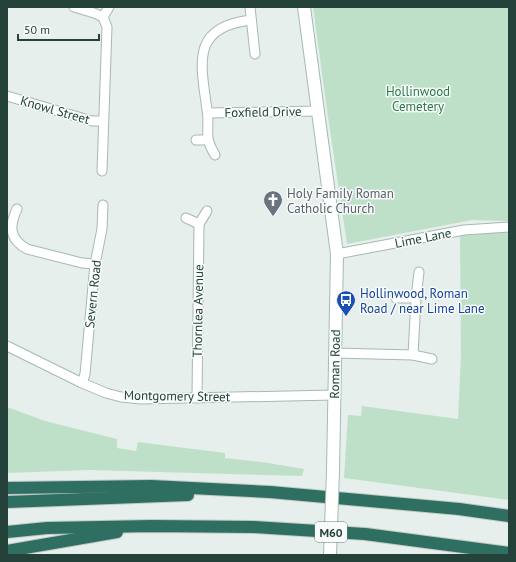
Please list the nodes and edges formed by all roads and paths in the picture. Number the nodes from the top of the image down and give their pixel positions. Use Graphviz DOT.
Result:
graph roads {
  1 [pos="74,7"];
  2 [pos="109,7"];
  3 [pos="250,7"];
  4 [pos="304,7"];
  5 [pos="103,17"];
  6 [pos="251,20"];
  7 [pos="255,54"];
  8 [pos="7,96"];
  9 [pos="318,111"];
  10 [pos="208,113"];
  11 [pos="103,121"];
  12 [pos="196,140"];
  13 [pos="208,140"];
  14 [pos="214,155"];
  15 [pos="102,171"];
  16 [pos="104,205"];
  17 [pos="17,209"];
  18 [pos="207,211"];
  19 [pos="186,218"];
  20 [pos="199,224"];
  21 [pos="509,227"];
  22 [pos="337,254"];
  23 [pos="96,264"];
  24 [pos="419,272"];
  25 [pos="396,298"];
  26 [pos="416,298"];
  27 [pos="7,346"];
  28 [pos="335,353"];
  29 [pos="413,355"];
  30 [pos="432,359"];
  31 [pos="82,383"];
  32 [pos="334,395"];
  33 [pos="197,398"];
  34 [pos="7,488"];
  35 [pos="270,492"];
  36 [pos="7,502"];
  37 [pos="509,516"];
  38 [pos="152,526"];
  39 [pos="7,532"];
  40 [pos="7,551"];
  41 [pos="509,553"];
  42 [pos="330,555"];
  1 -- 5 [label="street"];
  2 -- 5 [label="street"];
  3 -- 6 [label="street"];
  4 -- 9 [label="street, Roman Road"];
  5 -- 11 [label="street"];
  6 -- 7 [label="street"];
  6 -- 10 [label="street, Foxfield Drive"];
  8 -- 11 [label="street, Knowl Street"];
  9 -- 10 [label="street, Foxfield Drive"];
  9 -- 22 [label="street, Roman Road"];
  10 -- 13 [label="street, Foxfield Drive"];
  11 -- 15 [label="street"];
  12 -- 13 [label="street"];
  13 -- 14 [label="street, Foxfield Drive"];
  16 -- 23 [label="street, Severn Road"];
  17 -- 23 [label="street"];
  18 -- 20 [label="street"];
  19 -- 20 [label="street"];
  20 -- 33 [label="street, Thornlea Avenue"];
  21 -- 22 [label="street, Lime Lane"];
  22 -- 28 [label="street, Roman Road"];
  23 -- 31 [label="street, Severn Road"];
  24 -- 26 [label="street"];
  25 -- 26 [label="street"];
  26 -- 29 [label="street"];
  27 -- 31 [label="street, Montgomery Street"];
  28 -- 29 [label="street"];
  28 -- 32 [label="street, Roman Road"];
  29 -- 30 [label="street"];
  31 -- 33 [label="street, Montgomery Street"];
  32 -- 33 [label="street, Montgomery Street"];
  32 -- 42 [label="street, Roman Road, bridge"];
  34 -- 35 [label="highway"];
  35 -- 36 [label="highway"];
  35 -- 37 [label="highway"];
  38 -- 39 [label="highway, M60"];
  38 -- 40 [label="highway, M60"];
  38 -- 41 [label="highway, M60"];
}
